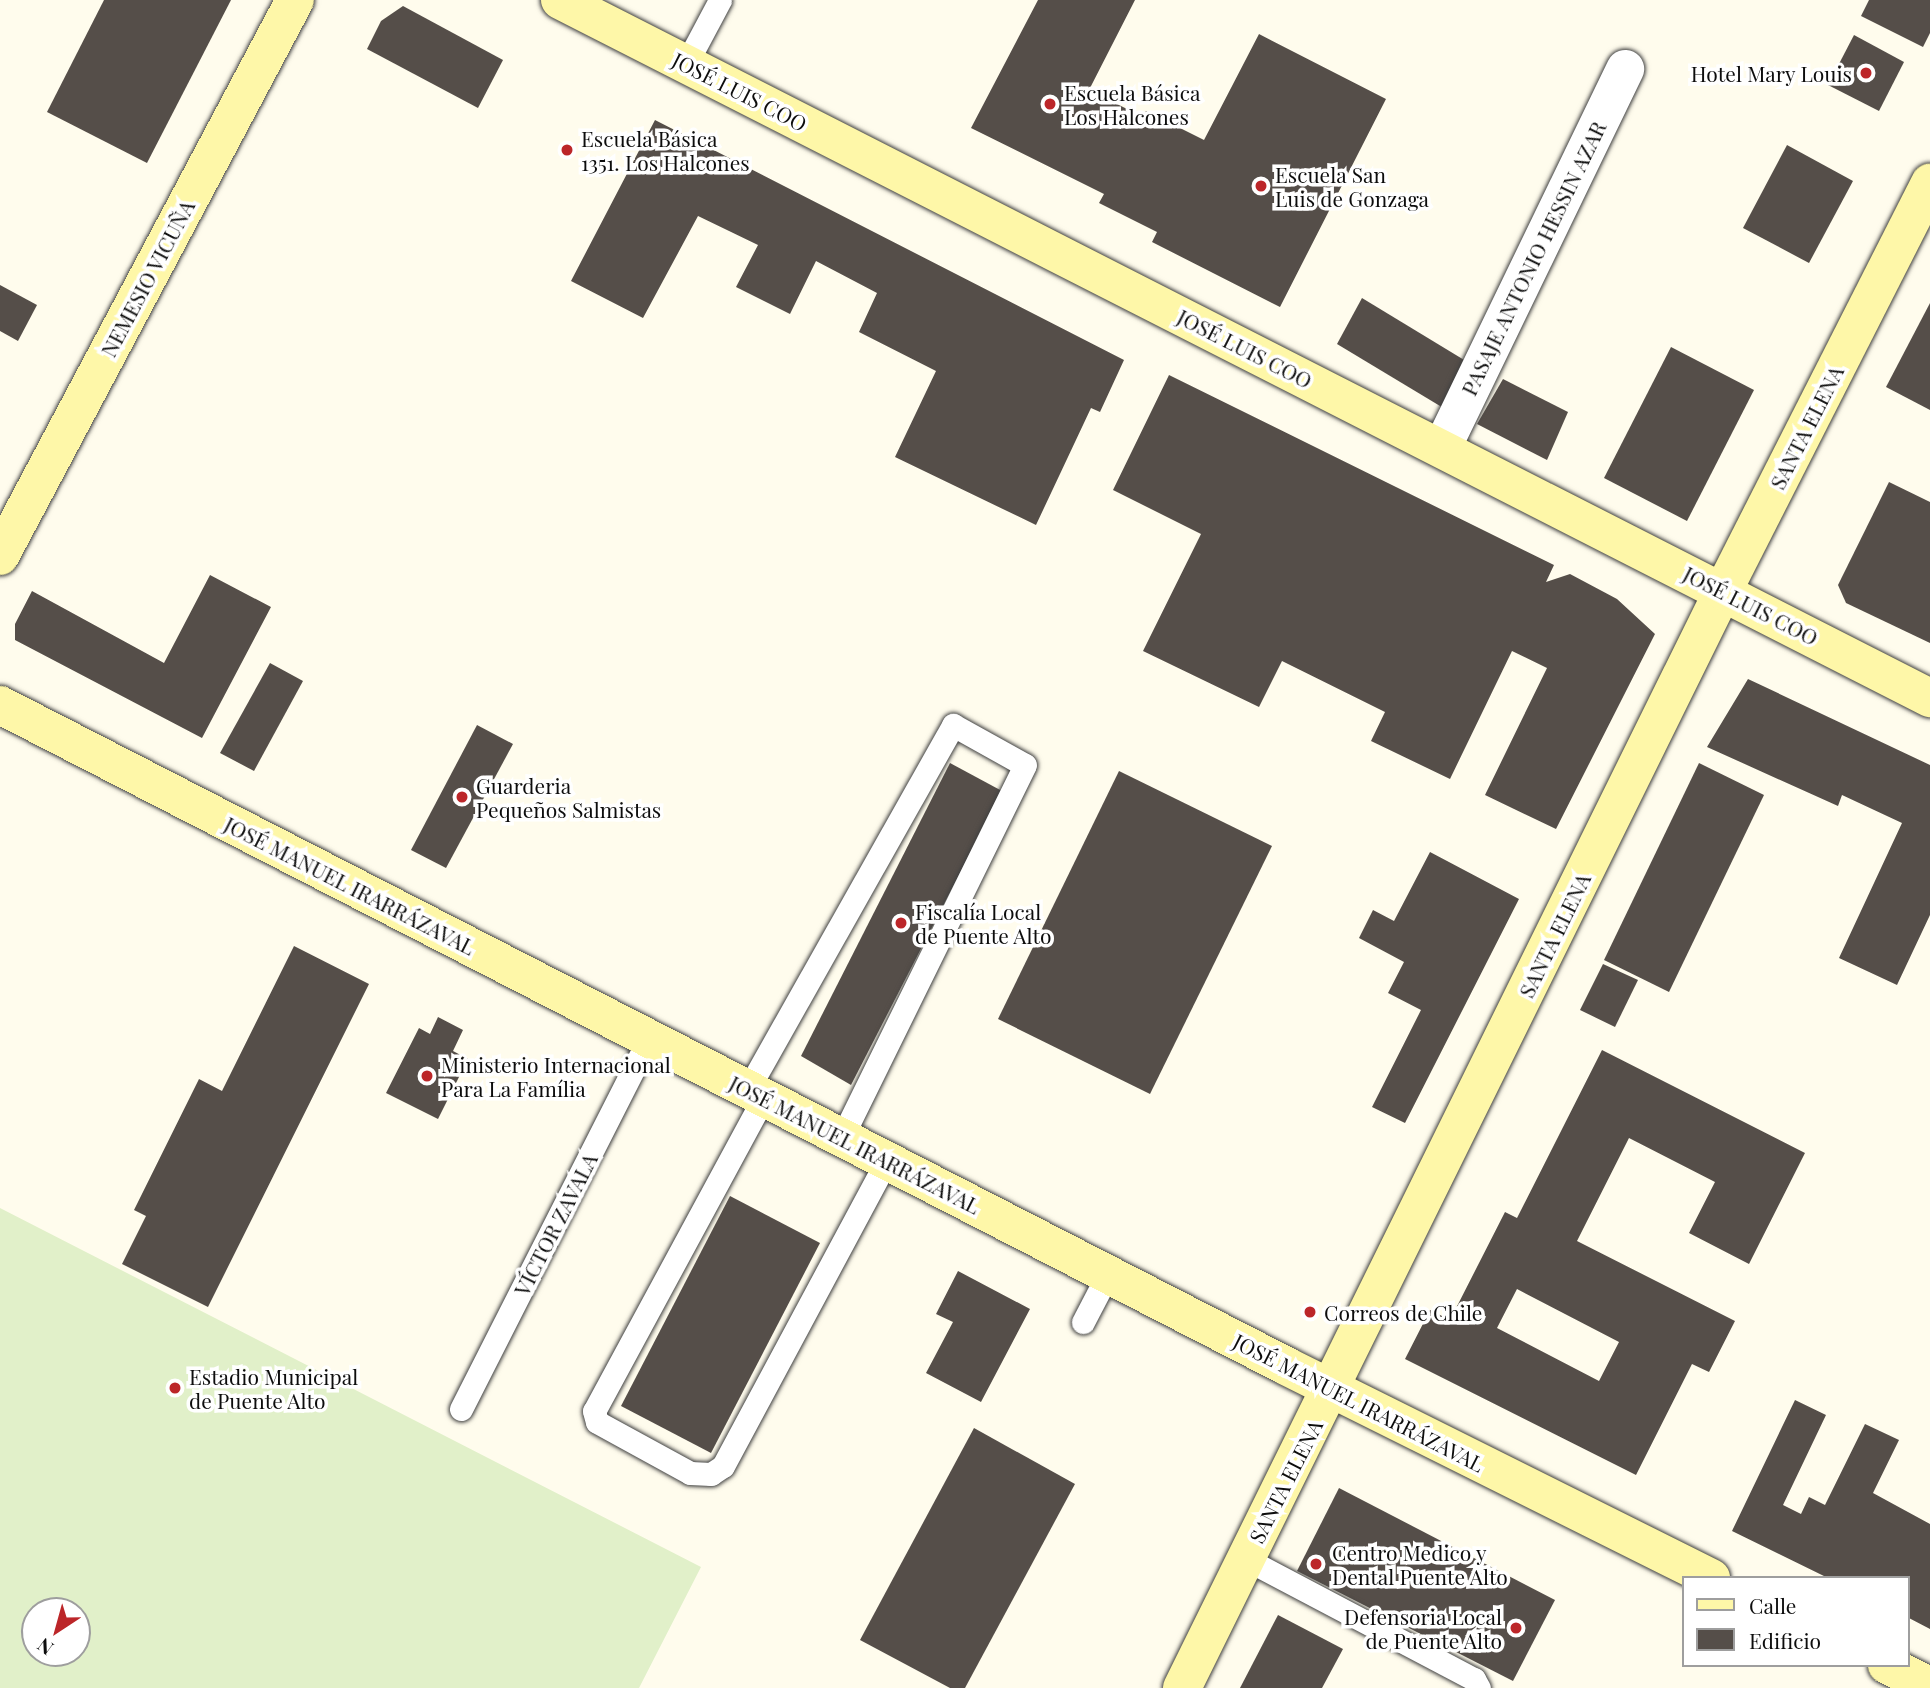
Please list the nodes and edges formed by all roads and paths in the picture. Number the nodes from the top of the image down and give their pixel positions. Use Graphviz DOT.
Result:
graph roads {
  1 [pos="295,0"];
  2 [pos="560,0"];
  3 [pos="720,0"];
  4 [pos="686,64"];
  5 [pos="1625,69"];
  6 [pos="1930,183"];
  7 [pos="1442,447"];
  8 [pos="0,556"];
  9 [pos="1723,590"];
  10 [pos="1930,698"];
  11 [pos="0,705"];
  12 [pos="649,1038"];
  13 [pos="756,1093"];
  14 [pos="842,1137"];
  15 [pos="887,1160"];
  16 [pos="1108,1274"];
  17 [pos="1083,1322"];
  18 [pos="1331,1389"];
  19 [pos="461,1409"];
  20 [pos="1246,1559"];
  21 [pos="1707,1576"];
  22 [pos="1891,1667"];
  23 [pos="1930,1686"];
  24 [pos="1182,1688"];
  25 [pos="1479,1688"];
  1 -- 8 [label="street, NEMESIO VICUÑA"];
  2 -- 4 [label="street, JOSÉ LUIS COO"];
  3 -- 4 [label="lane"];
  4 -- 7 [label="street, JOSÉ LUIS COO"];
  5 -- 7 [label="street, PASAJE ANTONIO HESSIN AZAR"];
  6 -- 9 [label="street, SANTA ELENA"];
  7 -- 9 [label="street, JOSÉ LUIS COO"];
  9 -- 10 [label="street, JOSÉ LUIS COO"];
  9 -- 18 [label="street, SANTA ELENA"];
  11 -- 12 [label="street, JOSÉ MANUEL IRARRÁZAVAL"];
  12 -- 13 [label="street, JOSÉ MANUEL IRARRÁZAVAL"];
  12 -- 19 [label="lane, VÍCTOR ZAVALA"];
  13 -- 14 [label="street, JOSÉ MANUEL IRARRÁZAVAL"];
  13 -- 14 [label="lane"];
  13 -- 15 [label="lane"];
  14 -- 15 [label="street, JOSÉ MANUEL IRARRÁZAVAL"];
  15 -- 16 [label="street, JOSÉ MANUEL IRARRÁZAVAL"];
  16 -- 17 [label="lane"];
  16 -- 18 [label="street, JOSÉ MANUEL IRARRÁZAVAL"];
  18 -- 20 [label="street, SANTA ELENA"];
  18 -- 21 [label="street, JOSÉ MANUEL IRARRÁZAVAL"];
  20 -- 24 [label="street, SANTA ELENA"];
  20 -- 25 [label="lane"];
  22 -- 23 [label="street"];
}
